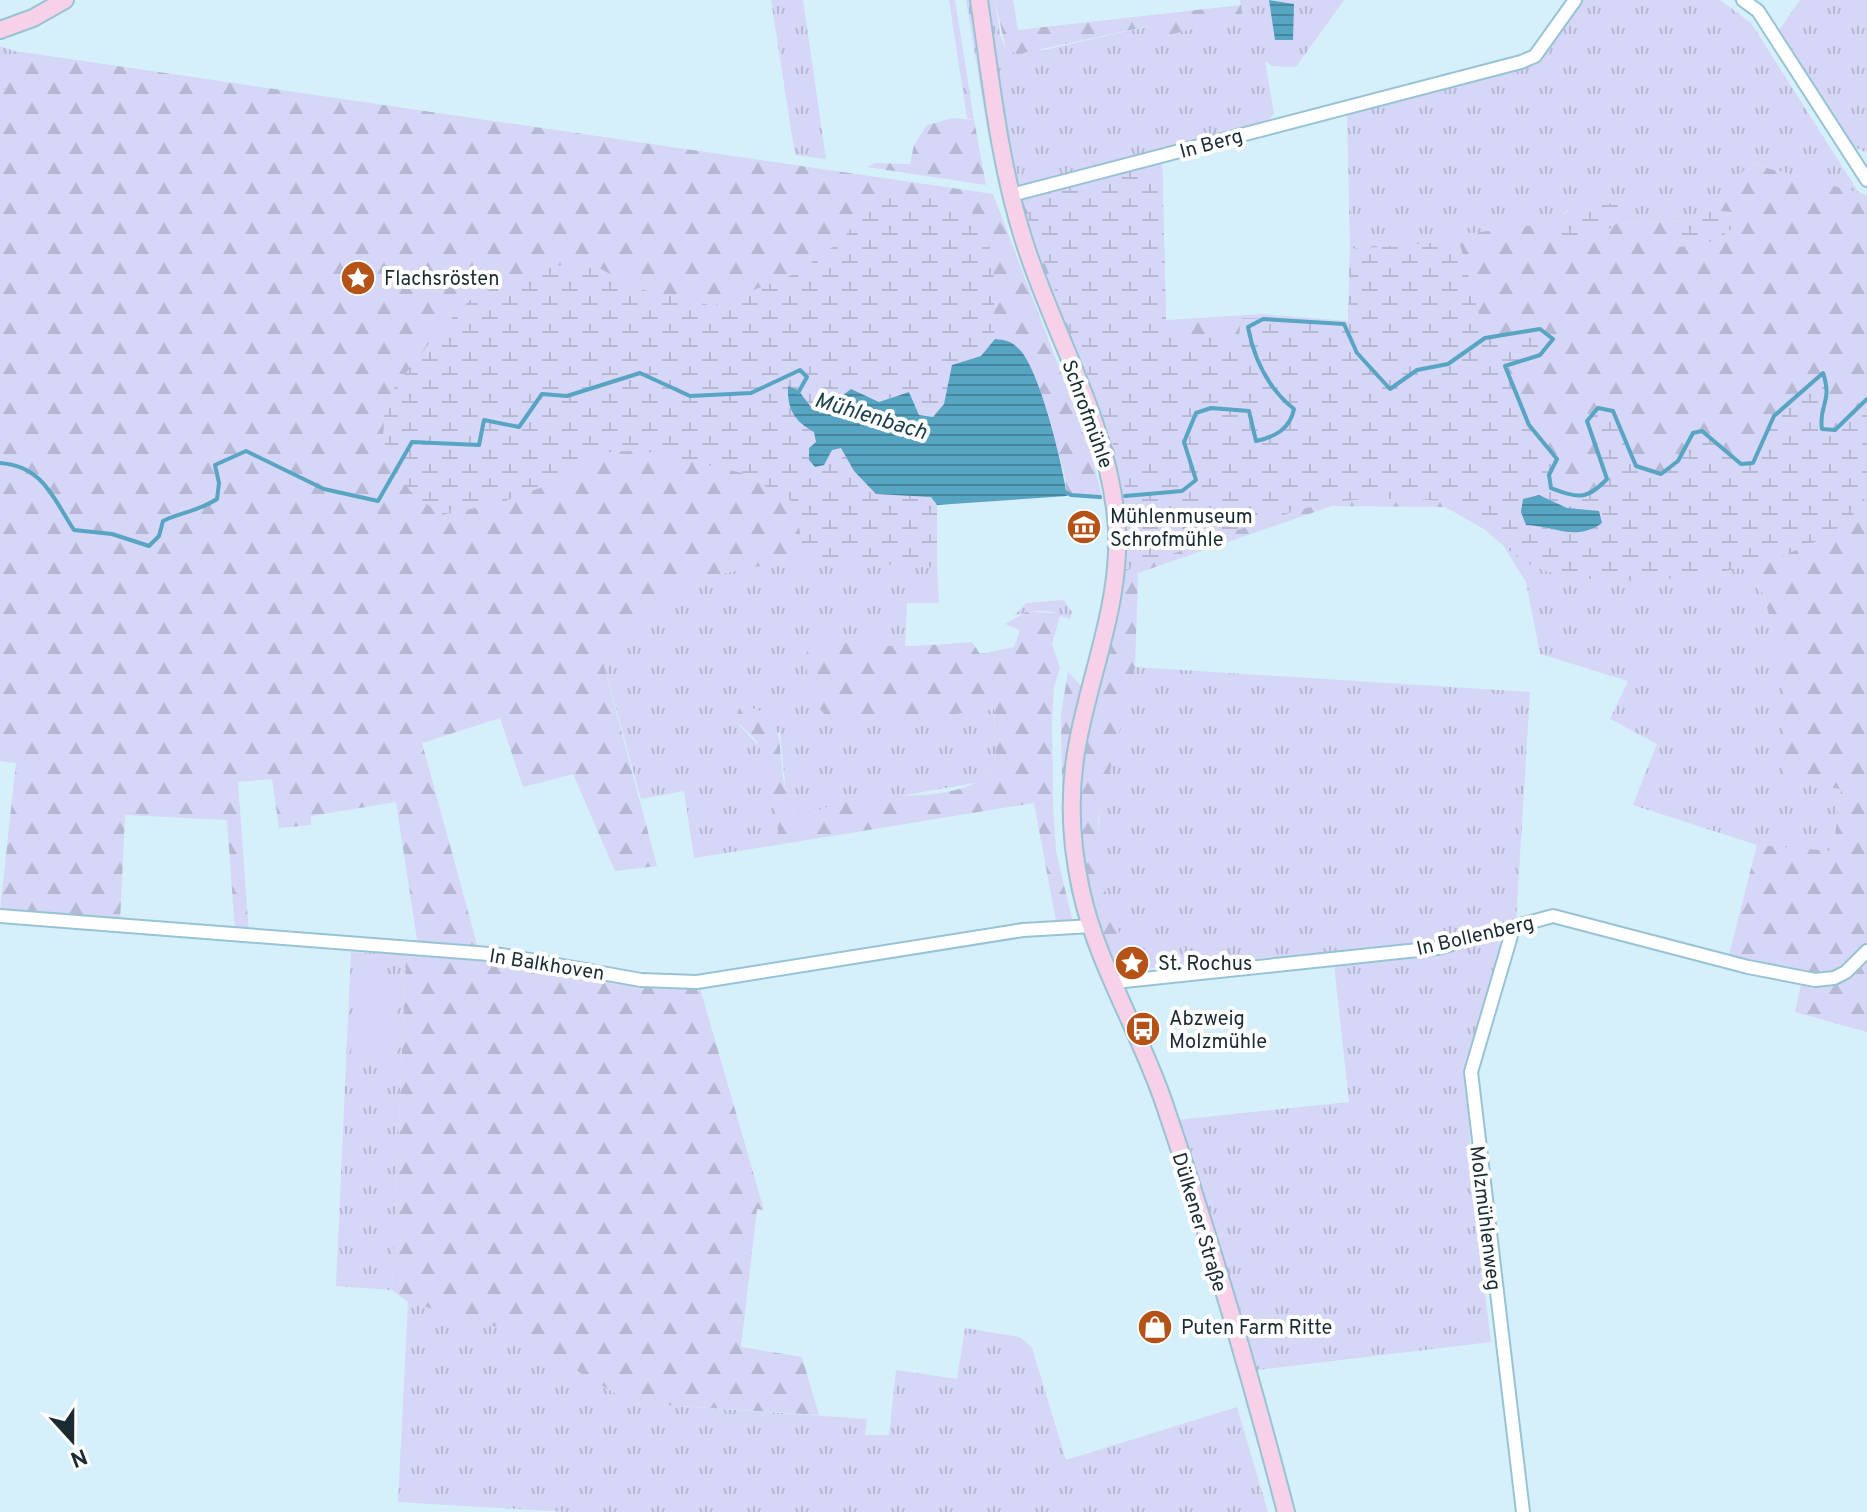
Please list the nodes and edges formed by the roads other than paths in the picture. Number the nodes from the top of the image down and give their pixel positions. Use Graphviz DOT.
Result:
graph roads {
  1 [pos="65,0"];
  2 [pos="979,0"];
  3 [pos="1575,0"];
  4 [pos="1743,0"];
  5 [pos="0,30"];
  6 [pos="1865,172"];
  7 [pos="1011,195"];
  8 [pos="0,916"];
  9 [pos="1092,926"];
  10 [pos="1513,929"];
  11 [pos="1867,951"];
  12 [pos="1115,982"];
  13 [pos="1286,1512"];
  14 [pos="1523,1512"];
  1 -- 5 [label="main road"];
  2 -- 7 [label="main road"];
  3 -- 7 [label="street, In Berg"];
  4 -- 6 [label="street"];
  7 -- 9 [label="main road, Schrofmühle"];
  8 -- 9 [label="street, In Balkhoven"];
  9 -- 12 [label="main road, Dülkener Straße"];
  10 -- 11 [label="street, In Bollenberg"];
  10 -- 12 [label="street, In Bollenberg"];
  10 -- 14 [label="street, Molzmühlenweg"];
  12 -- 13 [label="main road, Dülkener Straße"];
}
